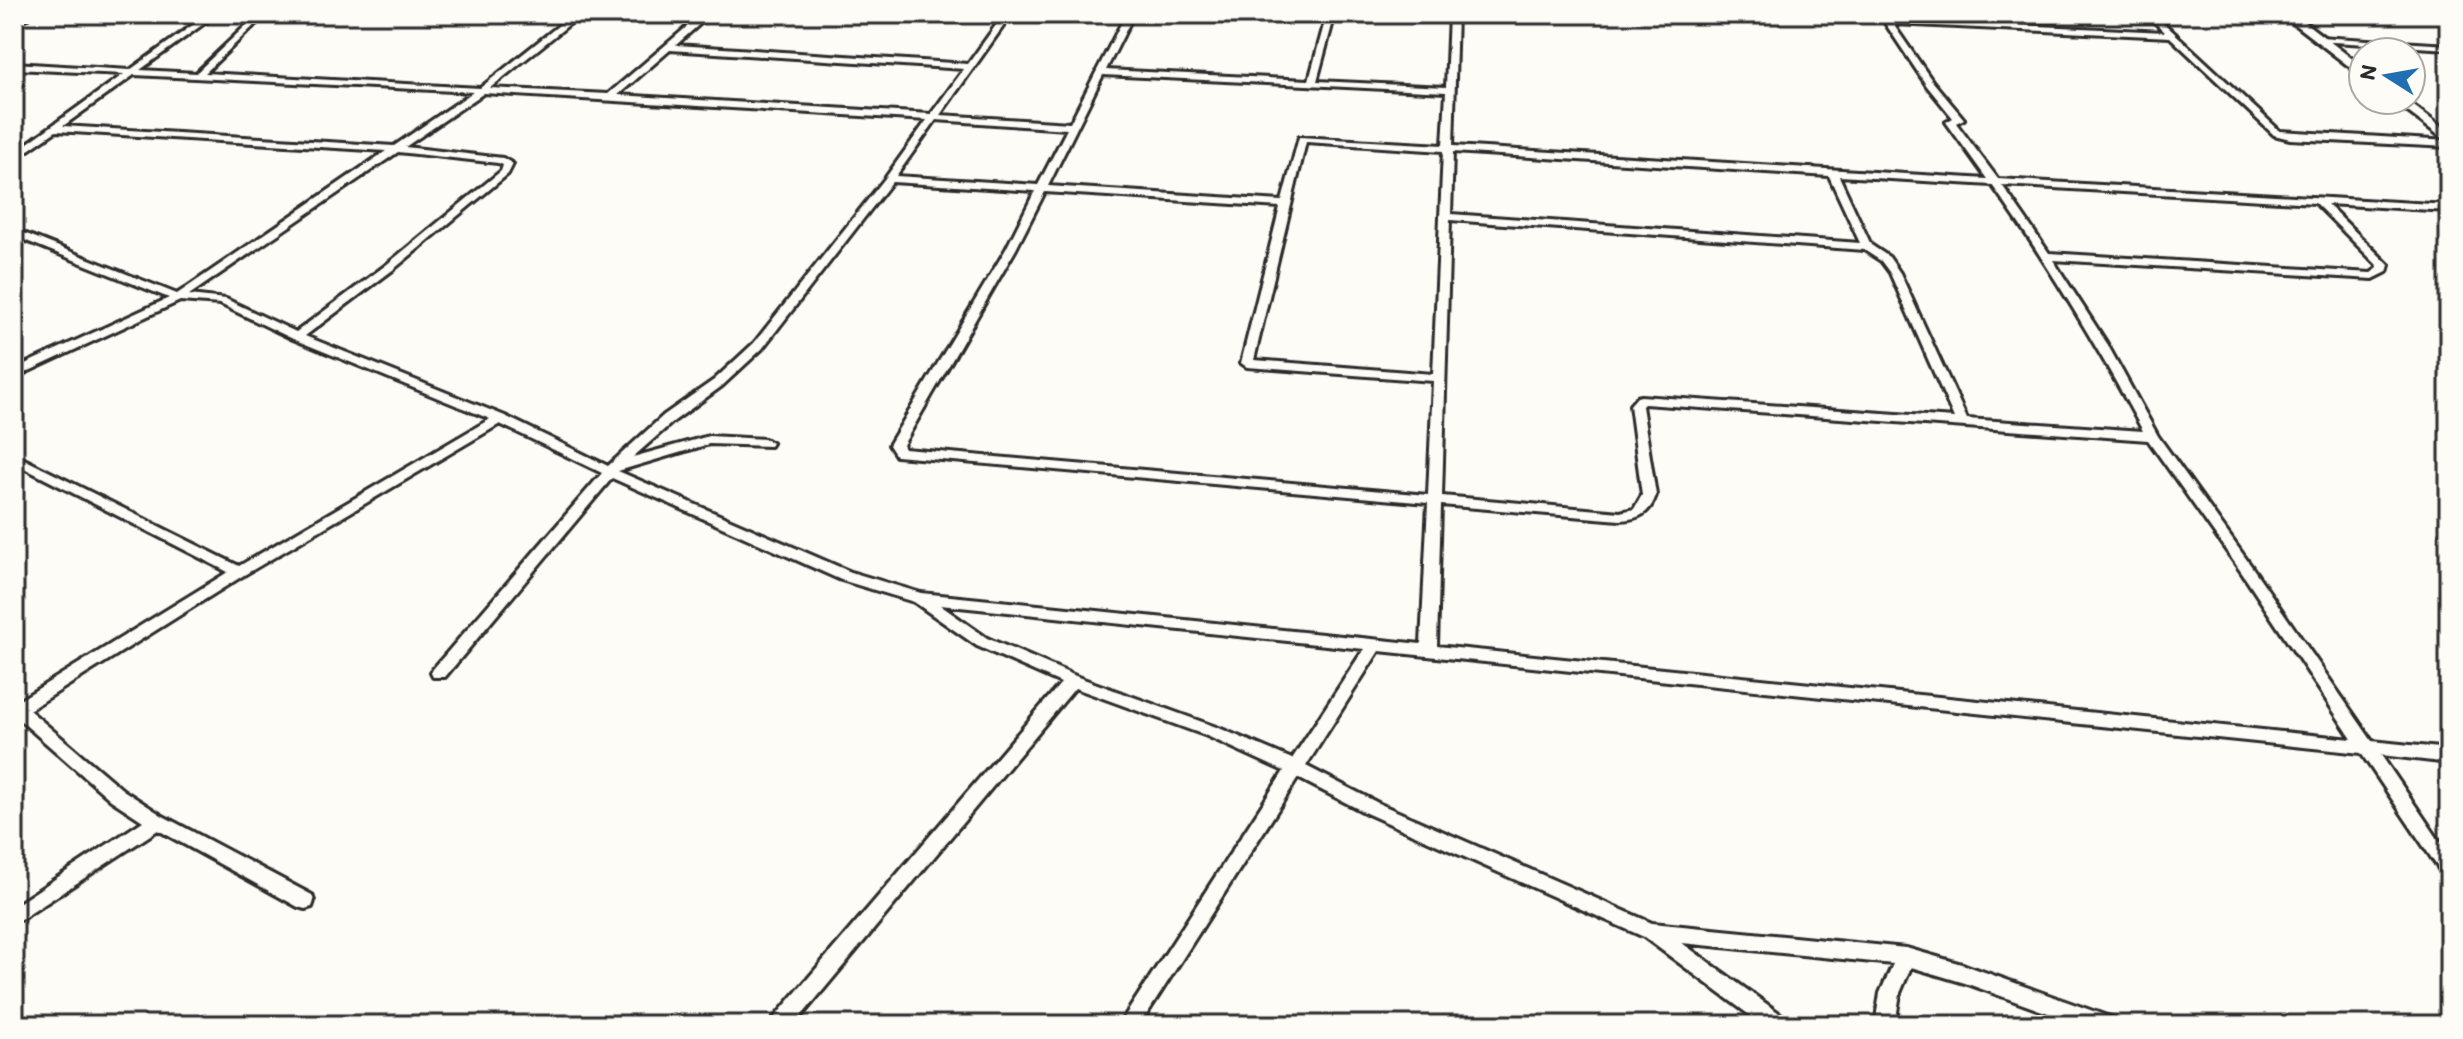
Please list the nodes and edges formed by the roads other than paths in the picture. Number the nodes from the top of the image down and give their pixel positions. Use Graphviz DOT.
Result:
graph roads {
  1 [pos="32,14"];
  2 [pos="213,14"];
  3 [pos="262,14"];
  4 [pos="578,14"];
  5 [pos="707,14"];
  6 [pos="1008,14"];
  7 [pos="1130,14"];
  8 [pos="1331,14"];
  9 [pos="1453,14"];
  10 [pos="2150,14"];
  11 [pos="2287,14"];
  12 [pos="1885,17"];
  13 [pos="14,22"];
  14 [pos="2174,35"];
  15 [pos="2319,39"];
  16 [pos="669,47"];
  17 [pos="2449,47"];
  18 [pos="2347,61"];
  19 [pos="14,66"];
  20 [pos="971,67"];
  21 [pos="136,71"];
  22 [pos="1099,72"];
  23 [pos="199,75"];
  24 [pos="1312,83"];
  25 [pos="1450,90"];
  26 [pos="481,91"];
  27 [pos="610,97"];
  28 [pos="2417,116"];
  29 [pos="933,119"];
  30 [pos="1071,126"];
  31 [pos="53,128"];
  32 [pos="2449,142"];
  33 [pos="395,149"];
  34 [pos="1448,149"];
  35 [pos="14,157"];
  36 [pos="1833,173"];
  37 [pos="889,179"];
  38 [pos="1994,181"];
  39 [pos="1043,189"];
  40 [pos="2318,200"];
  41 [pos="1286,204"];
  42 [pos="2449,208"];
  43 [pos="1446,217"];
  44 [pos="14,232"];
  45 [pos="1867,247"];
  46 [pos="2045,256"];
  47 [pos="178,298"];
  48 [pos="297,337"];
  49 [pos="14,374"];
  50 [pos="1439,378"];
  51 [pos="500,419"];
  52 [pos="1962,422"];
  53 [pos="2152,436"];
  54 [pos="765,443"];
  55 [pos="14,458"];
  56 [pos="612,469"];
  57 [pos="1435,498"];
  58 [pos="239,572"];
  59 [pos="919,598"];
  60 [pos="1375,645"];
  61 [pos="1429,650"];
  62 [pos="439,673"];
  63 [pos="1072,681"];
  64 [pos="16,708"];
  65 [pos="2368,747"];
  66 [pos="2449,756"];
  67 [pos="1295,768"];
  68 [pos="157,821"];
  69 [pos="2449,870"];
  70 [pos="305,901"];
  71 [pos="14,916"];
  72 [pos="1651,931"];
  73 [pos="1906,957"];
  74 [pos="781,1025"];
  75 [pos="1129,1025"];
  76 [pos="1779,1025"];
  77 [pos="1885,1025"];
  78 [pos="2107,1025"];
  1 -- 13 [label="street"];
  2 -- 21 [label="street"];
  3 -- 23 [label="street"];
  4 -- 26 [label="street"];
  5 -- 16 [label="street"];
  6 -- 20 [label="street"];
  7 -- 22 [label="street"];
  8 -- 24 [label="street"];
  9 -- 25 [label="street"];
  10 -- 14 [label="street"];
  11 -- 15 [label="street"];
  12 -- 14 [label="street"];
  12 -- 38 [label="street"];
  14 -- 32 [label="street"];
  15 -- 17 [label="street"];
  15 -- 18 [label="street"];
  16 -- 20 [label="street"];
  16 -- 27 [label="street"];
  19 -- 21 [label="street"];
  20 -- 29 [label="street"];
  21 -- 23 [label="street"];
  21 -- 31 [label="street"];
  22 -- 24 [label="street"];
  22 -- 30 [label="street"];
  23 -- 26 [label="street"];
  24 -- 25 [label="street"];
  25 -- 34 [label="street"];
  26 -- 27 [label="street"];
  26 -- 33 [label="street"];
  27 -- 29 [label="street"];
  28 -- 32 [label="street"];
  29 -- 30 [label="street"];
  29 -- 37 [label="street"];
  30 -- 39 [label="street"];
  31 -- 33 [label="street"];
  31 -- 35 [label="street"];
  33 -- 47 [label="street"];
  33 -- 48 [label="street"];
  34 -- 36 [label="street"];
  34 -- 41 [label="street"];
  34 -- 43 [label="street"];
  36 -- 38 [label="street"];
  36 -- 45 [label="street"];
  37 -- 39 [label="street"];
  37 -- 56 [label="street"];
  38 -- 40 [label="street"];
  38 -- 46 [label="street"];
  39 -- 41 [label="street"];
  39 -- 57 [label="street"];
  40 -- 42 [label="street"];
  40 -- 46 [label="street"];
  41 -- 50 [label="street"];
  43 -- 45 [label="street"];
  43 -- 50 [label="street"];
  44 -- 47 [label="street"];
  45 -- 52 [label="street"];
  46 -- 53 [label="street"];
  47 -- 48 [label="street"];
  47 -- 49 [label="street"];
  48 -- 51 [label="street"];
  50 -- 57 [label="street"];
  51 -- 56 [label="street"];
  51 -- 58 [label="street"];
  52 -- 53 [label="street"];
  52 -- 57 [label="street"];
  53 -- 65 [label="street"];
  54 -- 56 [label="street"];
  55 -- 58 [label="street"];
  56 -- 59 [label="street"];
  56 -- 62 [label="street"];
  57 -- 61 [label="street"];
  58 -- 64 [label="street"];
  59 -- 60 [label="street"];
  59 -- 63 [label="street"];
  60 -- 61 [label="street"];
  60 -- 67 [label="street"];
  61 -- 65 [label="street"];
  63 -- 67 [label="street"];
  63 -- 74 [label="street"];
  64 -- 68 [label="street"];
  65 -- 66 [label="street"];
  65 -- 69 [label="street"];
  67 -- 72 [label="street"];
  67 -- 75 [label="street"];
  68 -- 70 [label="street"];
  68 -- 71 [label="street"];
  72 -- 73 [label="street"];
  72 -- 76 [label="street"];
  73 -- 77 [label="street"];
  73 -- 78 [label="street"];
}
